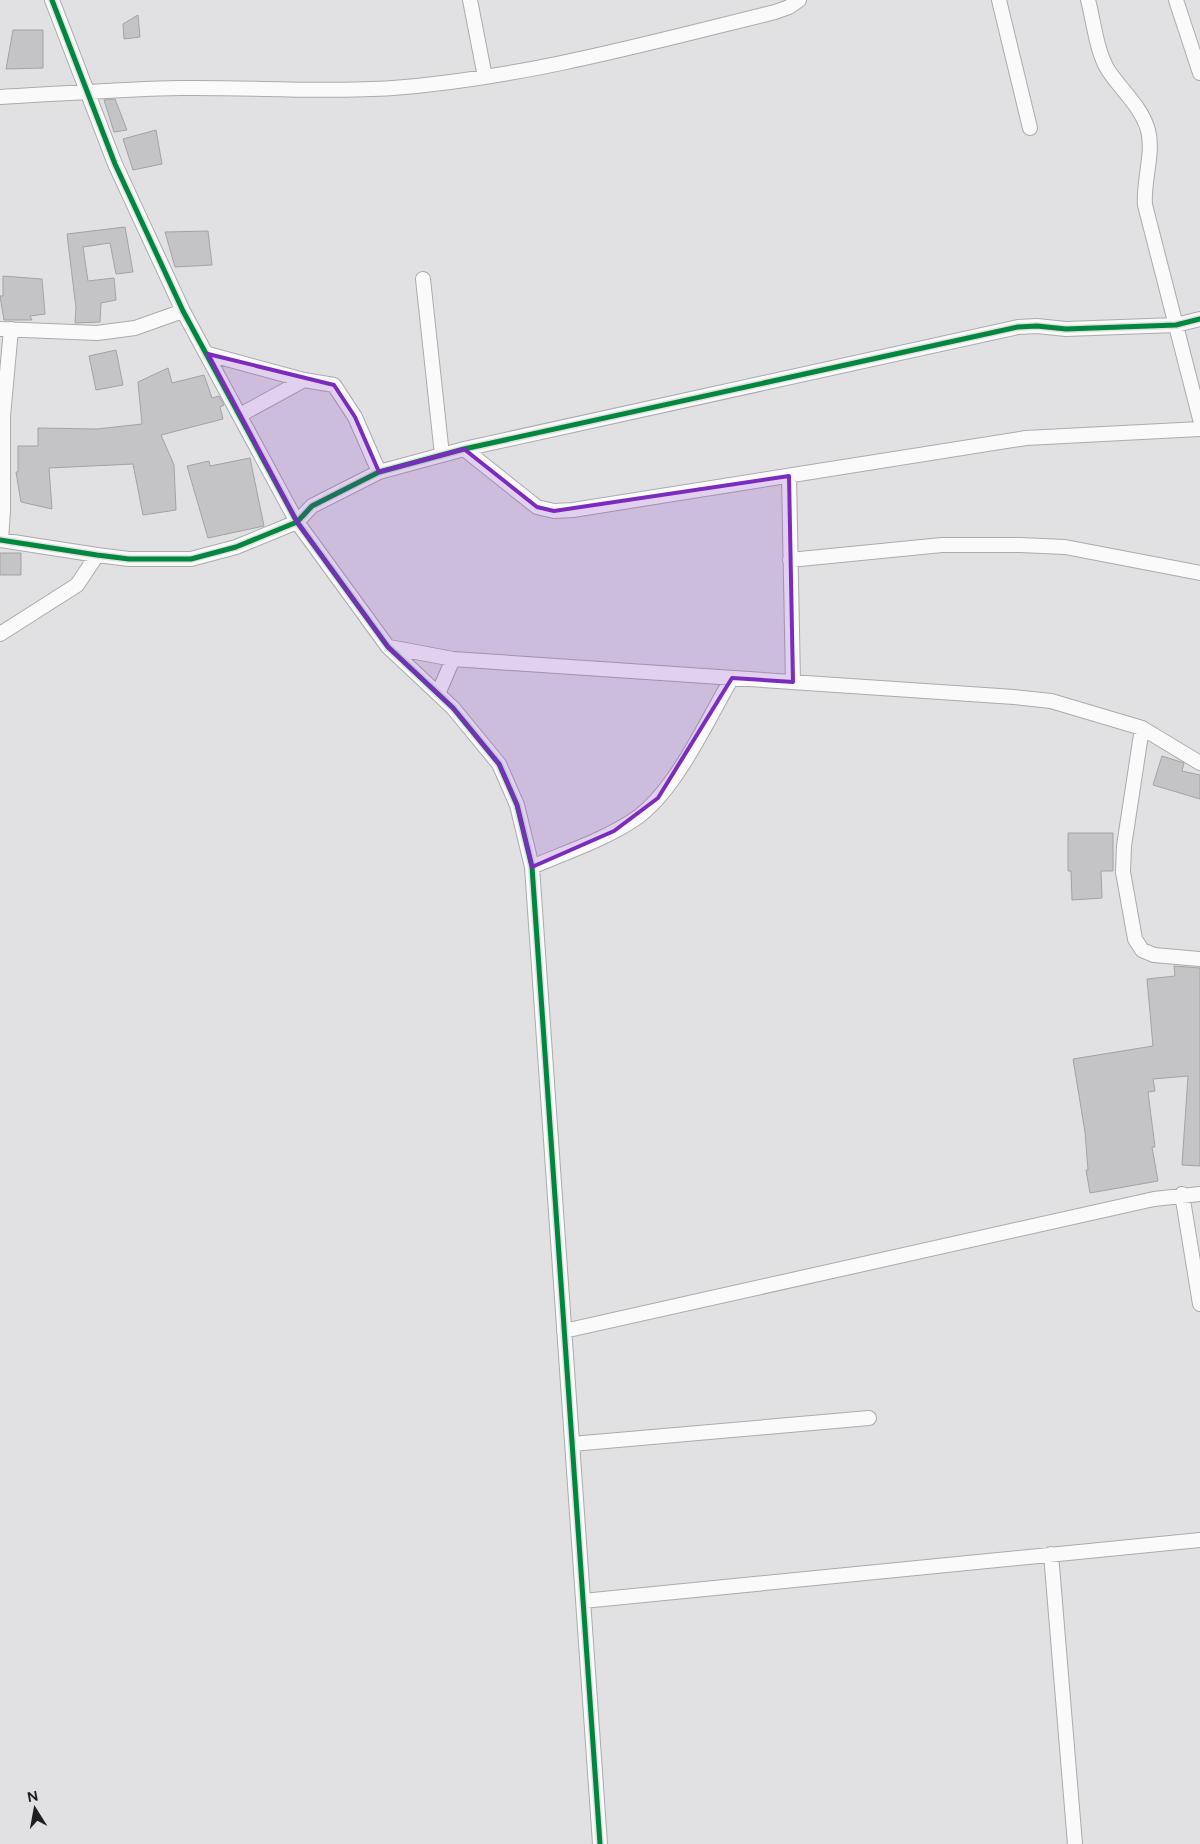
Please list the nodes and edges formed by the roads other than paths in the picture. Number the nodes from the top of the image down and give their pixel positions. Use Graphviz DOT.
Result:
graph roads {
  1 [pos="52,0"];
  2 [pos="470,0"];
  3 [pos="799,0"];
  4 [pos="999,0"];
  5 [pos="1088,0"];
  6 [pos="1176,0"];
  7 [pos="1200,73"];
  8 [pos="485,77"];
  9 [pos="87,93"];
  10 [pos="0,97"];
  11 [pos="1030,128"];
  12 [pos="422,279"];
  13 [pos="183,312"];
  14 [pos="1200,319"];
  15 [pos="1176,325"];
  16 [pos="6,329"];
  17 [pos="208,354"];
  18 [pos="304,380"];
  19 [pos="240,415"];
  20 [pos="1200,419"];
  21 [pos="1200,429"];
  22 [pos="464,449"];
  23 [pos="442,455"];
  24 [pos="379,472"];
  25 [pos="789,476"];
  26 [pos="297,522"];
  27 [pos="0,540"];
  28 [pos="97,555"];
  29 [pos="790,560"];
  30 [pos="1200,573"];
  31 [pos="0,634"];
  32 [pos="388,647"];
  33 [pos="454,659"];
  34 [pos="732,678"];
  35 [pos="792,682"];
  36 [pos="438,694"];
  37 [pos="1142,728"];
  38 [pos="1200,762"];
  39 [pos="532,867"];
  40 [pos="1200,959"];
  41 [pos="1182,1194"];
  42 [pos="1200,1194"];
  43 [pos="1200,1304"];
  44 [pos="564,1330"];
  45 [pos="869,1418"];
  46 [pos="572,1444"];
  47 [pos="1200,1540"];
  48 [pos="1051,1554"];
  49 [pos="583,1601"];
  50 [pos="600,1844"];
  51 [pos="1074,1844"];
  1 -- 9 [label="street"];
  2 -- 8 [label="street"];
  3 -- 8 [label="street"];
  4 -- 11 [label="street"];
  5 -- 15 [label="street"];
  6 -- 7 [label="street"];
  8 -- 9 [label="street"];
  9 -- 10 [label="street"];
  9 -- 13 [label="street"];
  12 -- 23 [label="street"];
  13 -- 16 [label="street"];
  13 -- 17 [label="street"];
  14 -- 15 [label="street"];
  15 -- 20 [label="street"];
  15 -- 22 [label="street"];
  16 -- 27 [label="street"];
  17 -- 18 [label="street"];
  17 -- 19 [label="street"];
  18 -- 19 [label="street"];
  18 -- 24 [label="street"];
  19 -- 26 [label="street"];
  21 -- 25 [label="street"];
  22 -- 23 [label="street"];
  22 -- 25 [label="street"];
  23 -- 24 [label="street"];
  24 -- 26 [label="street"];
  25 -- 29 [label="street"];
  26 -- 28 [label="street"];
  26 -- 32 [label="street"];
  27 -- 28 [label="street"];
  28 -- 31 [label="street"];
  29 -- 30 [label="street"];
  29 -- 35 [label="street"];
  32 -- 33 [label="street"];
  32 -- 36 [label="street"];
  33 -- 34 [label="street"];
  33 -- 36 [label="street"];
  34 -- 35 [label="street"];
  34 -- 39 [label="street"];
  35 -- 37 [label="street"];
  36 -- 39 [label="street"];
  37 -- 38 [label="street"];
  37 -- 40 [label="street"];
  39 -- 44 [label="street"];
  41 -- 42 [label="street"];
  41 -- 43 [label="street"];
  41 -- 44 [label="street"];
  44 -- 46 [label="street"];
  45 -- 46 [label="street"];
  46 -- 49 [label="street"];
  47 -- 48 [label="street"];
  48 -- 49 [label="street"];
  48 -- 51 [label="street"];
  49 -- 50 [label="street"];
}
